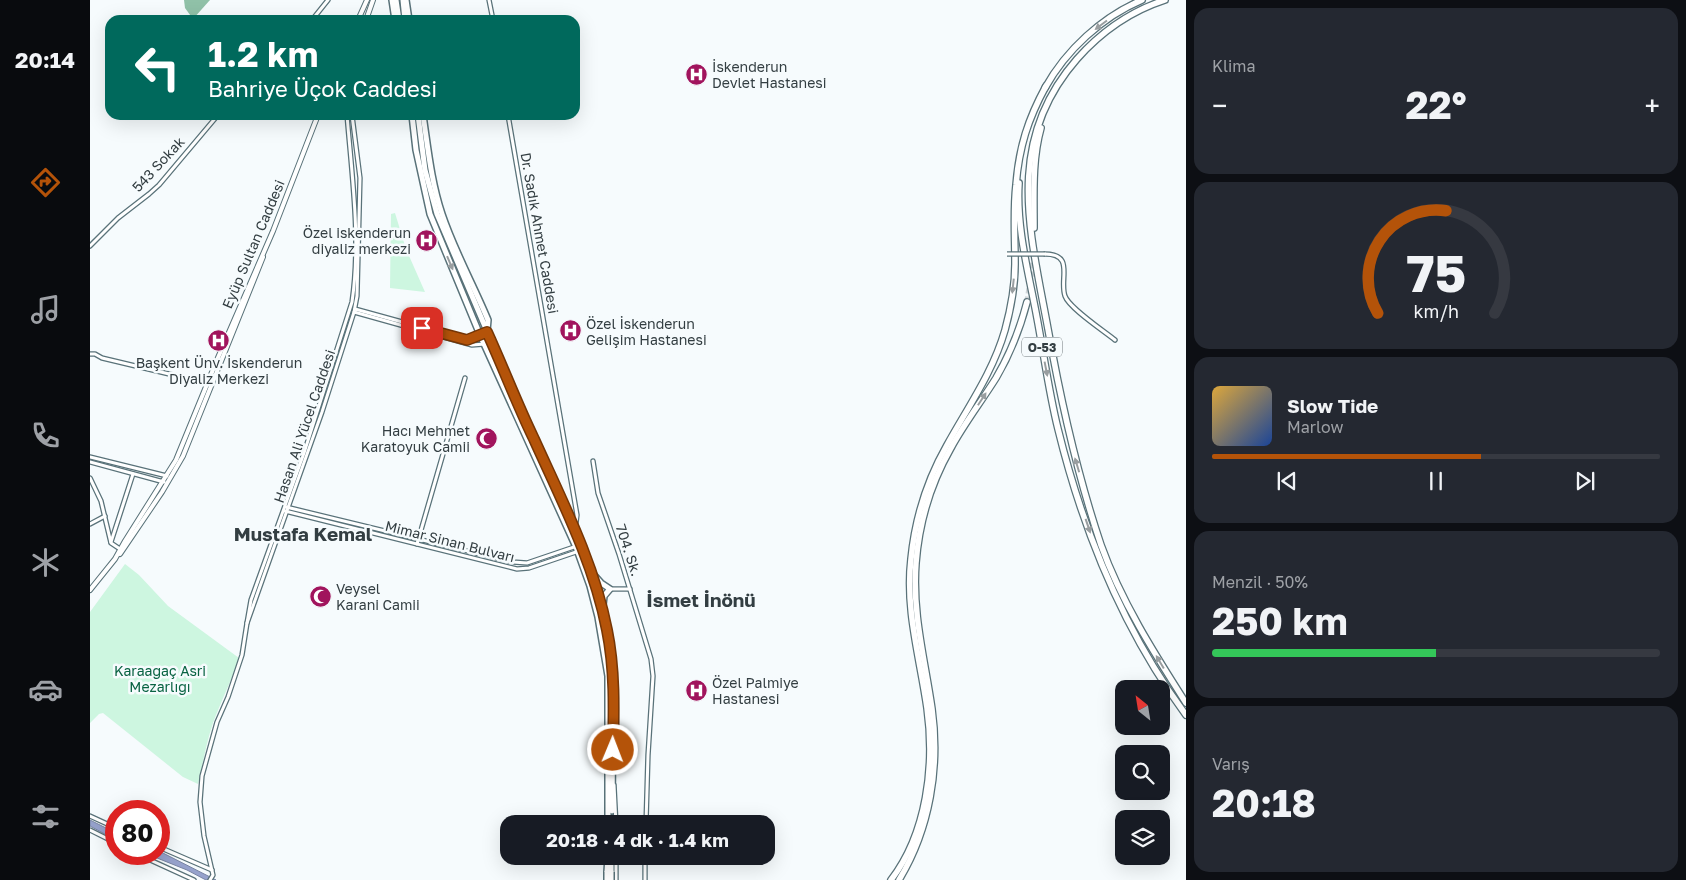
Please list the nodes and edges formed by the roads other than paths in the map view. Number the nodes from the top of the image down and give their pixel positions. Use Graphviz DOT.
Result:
graph roads {
  1 [pos="328,0"];
  2 [pos="367,0"];
  3 [pos="373,0"];
  4 [pos="392,0"];
  5 [pos="396,0"];
  6 [pos="404,0"];
  7 [pos="489,0"];
  8 [pos="1142,0"];
  9 [pos="1165,0"];
  10 [pos="316,15"];
  11 [pos="360,15"];
  12 [pos="368,15"];
  13 [pos="394,15"];
  14 [pos="398,15"];
  15 [pos="406,15"];
  16 [pos="491,15"];
  17 [pos="1068,69"];
  18 [pos="1046,86"];
  19 [pos="214,120"];
  20 [pos="316,120"];
  21 [pos="348,120"];
  22 [pos="353,120"];
  23 [pos="412,120"];
  24 [pos="419,120"];
  25 [pos="424,120"];
  26 [pos="509,120"];
  27 [pos="1034,228"];
  28 [pos="90,246"];
  29 [pos="263,253"];
  30 [pos="1007,254"];
  31 [pos="1027,302"];
  32 [pos="354,310"];
  33 [pos="487,332"];
  34 [pos="480,335"];
  35 [pos="1116,340"];
  36 [pos="492,342"];
  37 [pos="485,344"];
  38 [pos="90,354"];
  39 [pos="465,378"];
  40 [pos="207,384"];
  41 [pos="90,457"];
  42 [pos="594,461"];
  43 [pos="90,462"];
  44 [pos="133,474"];
  45 [pos="167,476"];
  46 [pos="90,478"];
  47 [pos="164,482"];
  48 [pos="288,507"];
  49 [pos="283,508"];
  50 [pos="286,512"];
  51 [pos="105,516"];
  52 [pos="90,524"];
  53 [pos="575,532"];
  54 [pos="419,539"];
  55 [pos="111,543"];
  56 [pos="417,544"];
  57 [pos="579,548"];
  58 [pos="120,549"];
  59 [pos="115,559"];
  60 [pos="591,572"];
  61 [pos="610,589"];
  62 [pos="630,589"];
  63 [pos="90,590"];
  64 [pos="602,608"];
  65 [pos="247,623"];
  66 [pos="1186,703"];
  67 [pos="1186,715"];
  68 [pos="612,775"];
  69 [pos="610,815"];
  70 [pos="610,815"];
  71 [pos="616,815"];
  72 [pos="646,815"];
  73 [pos="90,816"];
  74 [pos="105,823"];
  75 [pos="90,830"];
  76 [pos="105,838"];
  77 [pos="170,852"];
  78 [pos="162,865"];
  79 [pos="610,865"];
  80 [pos="612,865"];
  81 [pos="614,865"];
  82 [pos="645,865"];
  83 [pos="212,873"];
  84 [pos="612,873"];
  85 [pos="194,880"];
  86 [pos="210,880"];
  87 [pos="602,880"];
  88 [pos="607,880"];
  89 [pos="611,880"];
  90 [pos="616,880"];
  91 [pos="645,880"];
  92 [pos="892,880"];
  93 [pos="900,880"];
  1 -- 10 [label="street"];
  2 -- 11 [label="main road"];
  3 -- 12 [label="main road"];
  4 -- 13 [label="highway"];
  5 -- 14 [label="highway"];
  6 -- 15 [label="highway"];
  7 -- 16 [label="street"];
  8 -- 18 [label="highway, O-53, one-way"];
  9 -- 17 [label="highway, O-53"];
  17 -- 27 [label="highway"];
  66 -- 17 [label="highway, O-53, one-way"];
  18 -- 67 [label="highway, O-53, one-way"];
  18 -- 92 [label="highway, one-way"];
  19 -- 28 [label="street, 543 Sokak"];
  20 -- 29 [label="main road, Eyüp Sultan Caddesi"];
  21 -- 49 [label="street"];
  22 -- 32 [label="street, Hasan Ali Yücel Caddesi"];
  23 -- 34 [label="highway, one-way"];
  24 -- 33 [label="highway"];
  25 -- 33 [label="highway"];
  26 -- 53 [label="street, Dr. Sadık Ahmet Caddesi"];
  29 -- 40 [label="main road, Eyüp Sultan Caddesi"];
  29 -- 59 [label="main road"];
  30 -- 35 [label="street, bridge"];
  93 -- 31 [label="highway, one-way"];
  32 -- 34 [label="street"];
  32 -- 37 [label="street"];
  32 -- 48 [label="street, Hasan Ali Yücel Caddesi"];
  33 -- 34 [label="street"];
  33 -- 36 [label="highway"];
  34 -- 37 [label="highway"];
  36 -- 37 [label="street"];
  36 -- 53 [label="highway"];
  37 -- 57 [label="highway"];
  38 -- 40 [label="street"];
  39 -- 54 [label="street"];
  40 -- 45 [label="main road, Eyüp Sultan Caddesi"];
  41 -- 45 [label="street"];
  42 -- 62 [label="street, 704. Sk."];
  43 -- 44 [label="street"];
  44 -- 47 [label="street"];
  44 -- 55 [label="street"];
  45 -- 47 [label="main road, Eyüp Sultan Caddesi"];
  46 -- 51 [label="street"];
  47 -- 58 [label="main road, Eyüp Sultan Caddesi"];
  48 -- 49 [label="street"];
  48 -- 50 [label="street, Hasan Ali Yücel Caddesi"];
  48 -- 54 [label="street"];
  49 -- 50 [label="street"];
  49 -- 65 [label="street"];
  50 -- 56 [label="street, Mimar Sinan Bulvarı"];
  50 -- 65 [label="street, Hasan Ali Yücel Caddesi"];
  51 -- 52 [label="street"];
  51 -- 55 [label="street"];
  53 -- 57 [label="highway"];
  54 -- 56 [label="street"];
  54 -- 57 [label="street"];
  55 -- 58 [label="street"];
  56 -- 57 [label="street, Mimar Sinan Bulvarı"];
  57 -- 60 [label="highway"];
  57 -- 69 [label="highway"];
  58 -- 59 [label="main road, Eyüp Sultan Caddesi"];
  59 -- 63 [label="main road, Eyüp Sultan Caddesi"];
  60 -- 61 [label="highway"];
  60 -- 64 [label="highway"];
  61 -- 62 [label="street"];
  61 -- 64 [label="highway"];
  62 -- 72 [label="street, 704. Sk."];
  64 -- 68 [label="highway"];
  65 -- 83 [label="street, Hasan Ali Yücel Caddesi"];
  68 -- 70 [label="highway"];
  68 -- 71 [label="street"];
  73 -- 74 [label="street"];
  75 -- 76 [label="street"];
  77 -- 83 [label="street"];
  78 -- 85 [label="street"];
  79 -- 84 [label="highway"];
  80 -- 84 [label="highway"];
  81 -- 84 [label="street"];
  82 -- 91 [label="street"];
  83 -- 86 [label="street"];
  84 -- 87 [label="street"];
  84 -- 88 [label="highway, bridge"];
  84 -- 89 [label="highway, bridge"];
  84 -- 90 [label="street"];
}
